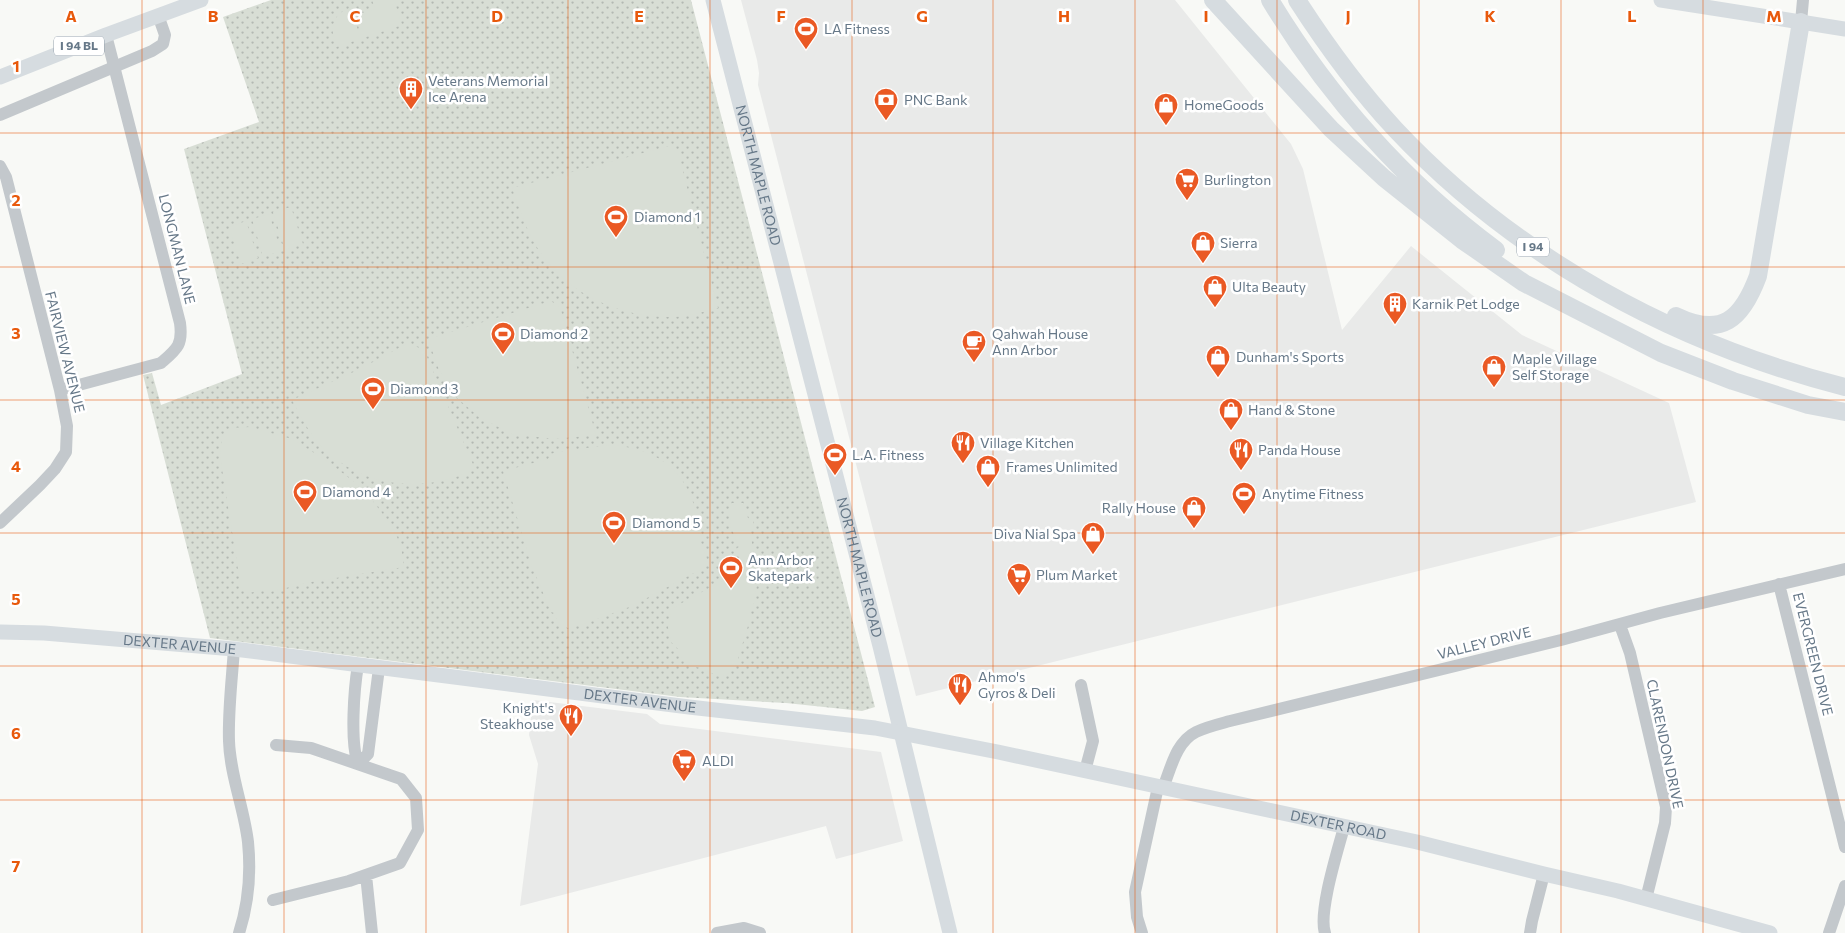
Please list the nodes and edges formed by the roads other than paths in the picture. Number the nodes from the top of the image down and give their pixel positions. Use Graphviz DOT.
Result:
graph roads {
  1 [pos="201,0"];
  2 [pos="713,0"];
  3 [pos="1213,0"];
  4 [pos="1270,0"];
  5 [pos="1297,0"];
  6 [pos="1661,0"];
  7 [pos="1803,0"];
  8 [pos="158,15"];
  9 [pos="1801,22"];
  10 [pos="1845,29"];
  11 [pos="106,35"];
  12 [pos="115,66"];
  13 [pos="0,78"];
  14 [pos="0,114"];
  15 [pos="0,166"];
  16 [pos="1575,275"];
  17 [pos="1610,327"];
  18 [pos="1845,387"];
  19 [pos="60,390"];
  20 [pos="1845,412"];
  21 [pos="0,523"];
  22 [pos="1845,569"];
  23 [pos="1779,584"];
  24 [pos="1620,625"];
  25 [pos="0,632"];
  26 [pos="234,649"];
  27 [pos="358,665"];
  28 [pos="379,668"];
  29 [pos="1081,685"];
  30 [pos="902,733"];
  31 [pos="276,745"];
  32 [pos="358,764"];
  33 [pos="1085,771"];
  34 [pos="1160,787"];
  35 [pos="1344,826"];
  36 [pos="1845,847"];
  37 [pos="1544,874"];
  38 [pos="366,875"];
  39 [pos="1845,886"];
  40 [pos="1646,898"];
  41 [pos="273,900"];
  42 [pos="1747,930"];
  43 [pos="239,933"];
  44 [pos="372,933"];
  45 [pos="717,933"];
  46 [pos="760,933"];
  47 [pos="950,933"];
  48 [pos="1142,933"];
  49 [pos="1325,933"];
  50 [pos="1530,933"];
  51 [pos="1770,933"];
  52 [pos="1829,933"];
  1 -- 8 [label="main road, I 94 BL"];
  2 -- 30 [label="main road, NORTH MAPLE ROAD"];
  3 -- 17 [label="highway"];
  4 -- 17 [label="highway, I 94"];
  5 -- 16 [label="highway, I 94"];
  6 -- 9 [label="main road"];
  7 -- 9 [label="street"];
  8 -- 11 [label="main road, I 94 BL"];
  8 -- 12 [label="street"];
  9 -- 10 [label="main road"];
  9 -- 16 [label="highway"];
  11 -- 12 [label="street, LONGMAN LANE"];
  11 -- 13 [label="main road, I 94 BL"];
  12 -- 14 [label="street"];
  12 -- 19 [label="street, LONGMAN LANE"];
  15 -- 19 [label="street, FAIRVIEW AVENUE"];
  16 -- 18 [label="highway, I 94"];
  17 -- 20 [label="highway, I 94"];
  19 -- 21 [label="street, FAIRVIEW AVENUE"];
  22 -- 23 [label="street, VALLEY DRIVE"];
  23 -- 24 [label="street, VALLEY DRIVE"];
  23 -- 36 [label="street, EVERGREEN DRIVE"];
  24 -- 34 [label="street, VALLEY DRIVE"];
  24 -- 40 [label="street, CLARENDON DRIVE"];
  25 -- 26 [label="main road, DEXTER AVENUE"];
  26 -- 27 [label="main road, DEXTER AVENUE"];
  26 -- 43 [label="street"];
  27 -- 28 [label="main road, DEXTER AVENUE"];
  27 -- 32 [label="street"];
  28 -- 30 [label="main road, DEXTER AVENUE"];
  28 -- 32 [label="street"];
  29 -- 33 [label="street"];
  30 -- 33 [label="main road, DEXTER ROAD"];
  30 -- 47 [label="main road, NORTH MAPLE ROAD"];
  31 -- 32 [label="street"];
  32 -- 38 [label="street"];
  33 -- 34 [label="main road, DEXTER ROAD"];
  34 -- 35 [label="main road, DEXTER ROAD"];
  34 -- 48 [label="street"];
  35 -- 37 [label="main road, DEXTER ROAD"];
  35 -- 49 [label="street"];
  37 -- 40 [label="main road, DEXTER ROAD"];
  37 -- 50 [label="street"];
  38 -- 41 [label="street"];
  38 -- 44 [label="street"];
  39 -- 52 [label="street"];
  40 -- 42 [label="main road, DEXTER ROAD"];
  42 -- 51 [label="main road, DEXTER ROAD"];
  45 -- 46 [label="street"];
}
